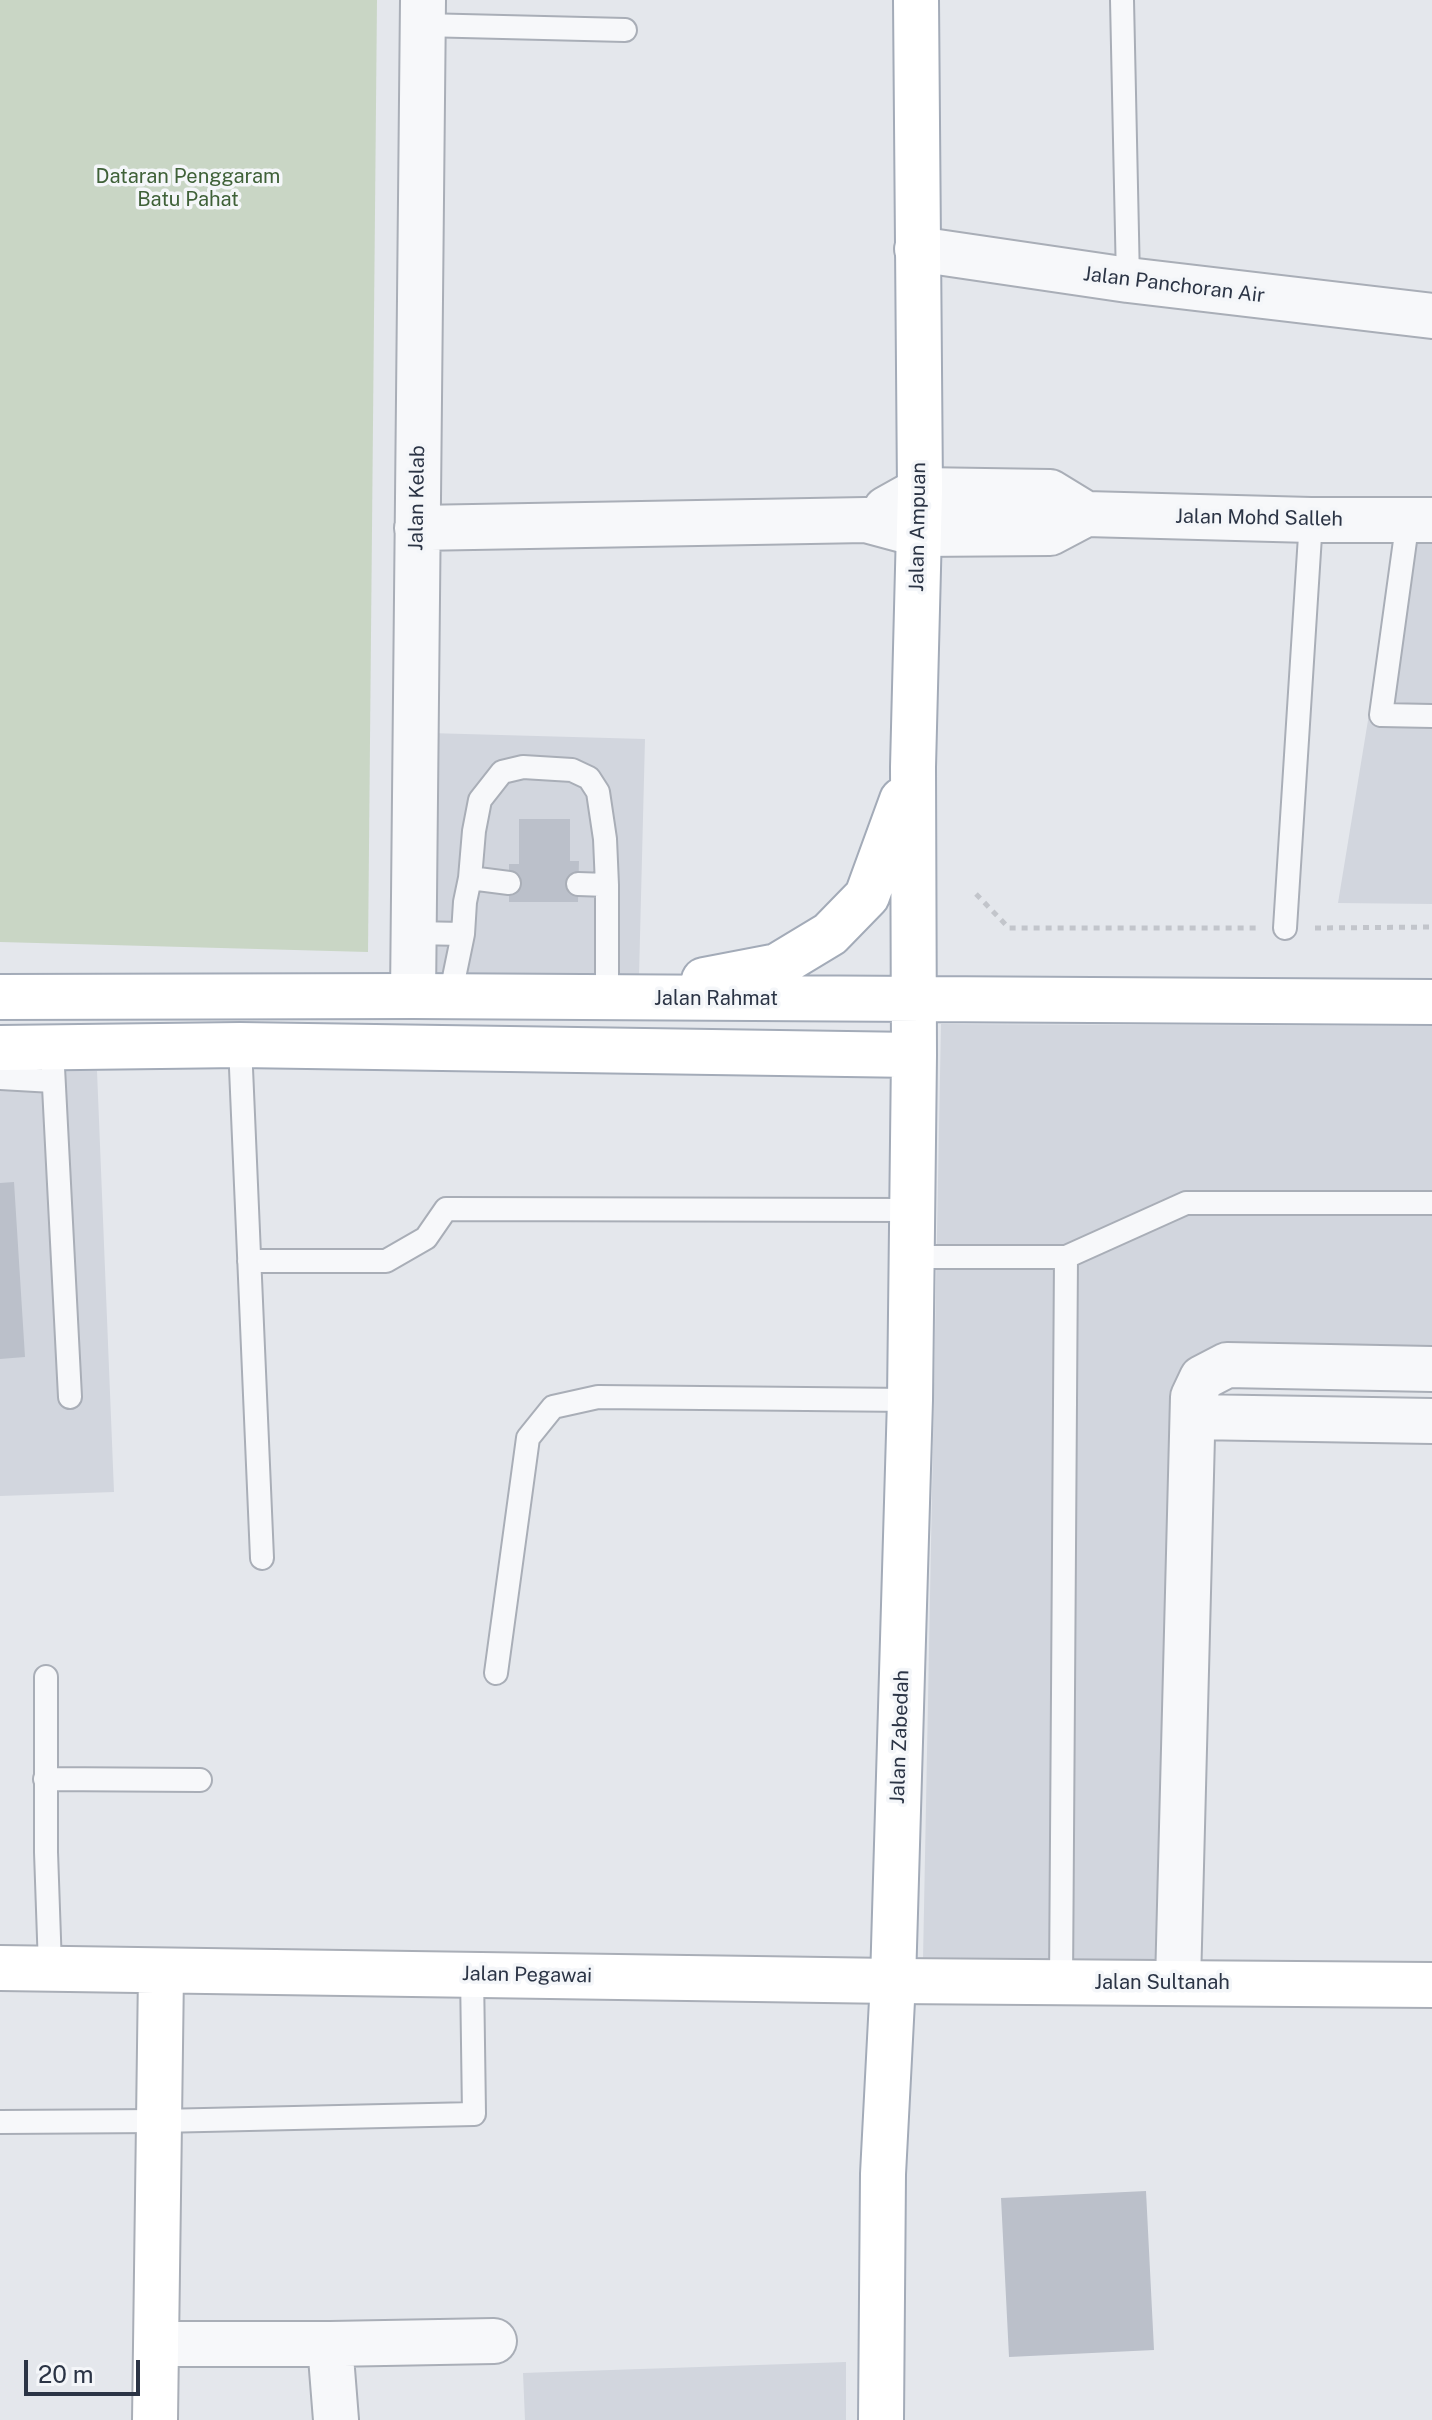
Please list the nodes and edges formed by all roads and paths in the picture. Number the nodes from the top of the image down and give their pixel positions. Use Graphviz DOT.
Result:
graph roads {
  1 [pos="916,0"];
  2 [pos="1122,0"];
  3 [pos="423,12"];
  4 [pos="625,30"];
  5 [pos="917,249"];
  6 [pos="1128,280"];
  7 [pos="1432,316"];
  8 [pos="920,490"];
  9 [pos="1086,514"];
  10 [pos="866,520"];
  11 [pos="1311,520"];
  12 [pos="1420,520"];
  13 [pos="417,528"];
  14 [pos="918,534"];
  15 [pos="1432,716"];
  16 [pos="913,767"];
  17 [pos="470,878"];
  18 [pos="509,883"];
  19 [pos="578,884"];
  20 [pos="607,885"];
  21 [pos="976,894"];
  22 [pos="1432,927"];
  23 [pos="1285,928"];
  24 [pos="413,933"];
  25 [pos="463,934"];
  26 [pos="432,996"];
  27 [pos="0,997"];
  28 [pos="607,998"];
  29 [pos="913,1000"];
  30 [pos="1432,1002"];
  31 [pos="240,1045"];
  32 [pos="0,1048"];
  33 [pos="914,1055"];
  34 [pos="53,1065"];
  35 [pos="0,1078"];
  36 [pos="1432,1203"];
  37 [pos="912,1210"];
  38 [pos="911,1257"];
  39 [pos="1066,1257"];
  40 [pos="249,1261"];
  41 [pos="1432,1369"];
  42 [pos="70,1397"];
  43 [pos="910,1400"];
  44 [pos="1193,1417"];
  45 [pos="1432,1421"];
  46 [pos="262,1558"];
  47 [pos="496,1673"];
  48 [pos="46,1677"];
  49 [pos="45,1779"];
  50 [pos="200,1780"];
  51 [pos="50,1967"];
  52 [pos="0,1968"];
  53 [pos="161,1972"];
  54 [pos="472,1973"];
  55 [pos="893,1981"];
  56 [pos="1061,1982"];
  57 [pos="1178,1983"];
  58 [pos="1431,1987"];
  59 [pos="159,2121"];
  60 [pos="0,2122"];
  61 [pos="494,2341"];
  62 [pos="157,2344"];
  63 [pos="330,2344"];
  64 [pos="155,2420"];
  65 [pos="336,2420"];
  66 [pos="881,2420"];
  1 -- 5 [label="main road, Jalan Ampuan"];
  2 -- 6 [label="lane"];
  3 -- 4 [label="lane"];
  3 -- 13 [label="street, Jalan Kelab"];
  5 -- 6 [label="street, Jalan Panchoran Air"];
  5 -- 8 [label="main road, Jalan Ampuan"];
  6 -- 7 [label="street, Jalan Panchoran Air"];
  8 -- 9 [label="street"];
  8 -- 10 [label="street"];
  8 -- 14 [label="main road, Jalan Ampuan"];
  9 -- 11 [label="street, Jalan Mohd Salleh"];
  9 -- 14 [label="street"];
  10 -- 13 [label="street"];
  10 -- 14 [label="street"];
  11 -- 12 [label="street, Jalan Mohd Salleh"];
  11 -- 23 [label="lane"];
  12 -- 15 [label="lane"];
  13 -- 24 [label="street, Jalan Kelab"];
  14 -- 16 [label="main road, Jalan Ampuan"];
  16 -- 28 [label="main road"];
  16 -- 29 [label="main road, Jalan Ampuan"];
  17 -- 18 [label="lane"];
  17 -- 20 [label="lane"];
  17 -- 25 [label="lane"];
  19 -- 20 [label="lane"];
  20 -- 28 [label="lane"];
  21 -- 23 [label="path"];
  22 -- 23 [label="path"];
  24 -- 25 [label="lane"];
  24 -- 26 [label="street, Jalan Kelab"];
  25 -- 26 [label="lane"];
  26 -- 27 [label="main road, Jalan Rahmat"];
  26 -- 28 [label="main road, Jalan Rahmat"];
  28 -- 29 [label="main road, Jalan Rahmat"];
  29 -- 30 [label="main road, Jalan Rahmat"];
  29 -- 33 [label="main road, Jalan Ampuan"];
  31 -- 33 [label="main road"];
  31 -- 34 [label="main road"];
  31 -- 40 [label="lane"];
  32 -- 34 [label="main road"];
  33 -- 37 [label="main road, Jalan Zabedah"];
  34 -- 35 [label="lane"];
  34 -- 42 [label="lane"];
  36 -- 39 [label="lane"];
  37 -- 38 [label="main road, Jalan Zabedah"];
  37 -- 40 [label="lane"];
  38 -- 39 [label="lane"];
  38 -- 43 [label="main road, Jalan Zabedah"];
  39 -- 56 [label="lane"];
  40 -- 46 [label="lane"];
  41 -- 44 [label="street"];
  43 -- 47 [label="lane"];
  43 -- 55 [label="main road, Jalan Zabedah"];
  44 -- 45 [label="street"];
  44 -- 57 [label="street"];
  48 -- 49 [label="lane"];
  49 -- 50 [label="lane"];
  49 -- 51 [label="lane"];
  51 -- 52 [label="main road, Jalan Pegawai"];
  51 -- 53 [label="main road, Jalan Pegawai"];
  53 -- 54 [label="main road, Jalan Pegawai"];
  53 -- 59 [label="main road"];
  54 -- 55 [label="main road, Jalan Pegawai"];
  54 -- 59 [label="lane"];
  55 -- 56 [label="main road, Jalan Sultanah"];
  55 -- 66 [label="main road, Jalan Zabedah"];
  56 -- 57 [label="main road, Jalan Sultanah"];
  57 -- 58 [label="main road, Jalan Sultanah"];
  59 -- 60 [label="lane"];
  59 -- 62 [label="main road"];
  61 -- 63 [label="street"];
  62 -- 63 [label="street"];
  62 -- 64 [label="main road"];
  63 -- 65 [label="street"];
}
